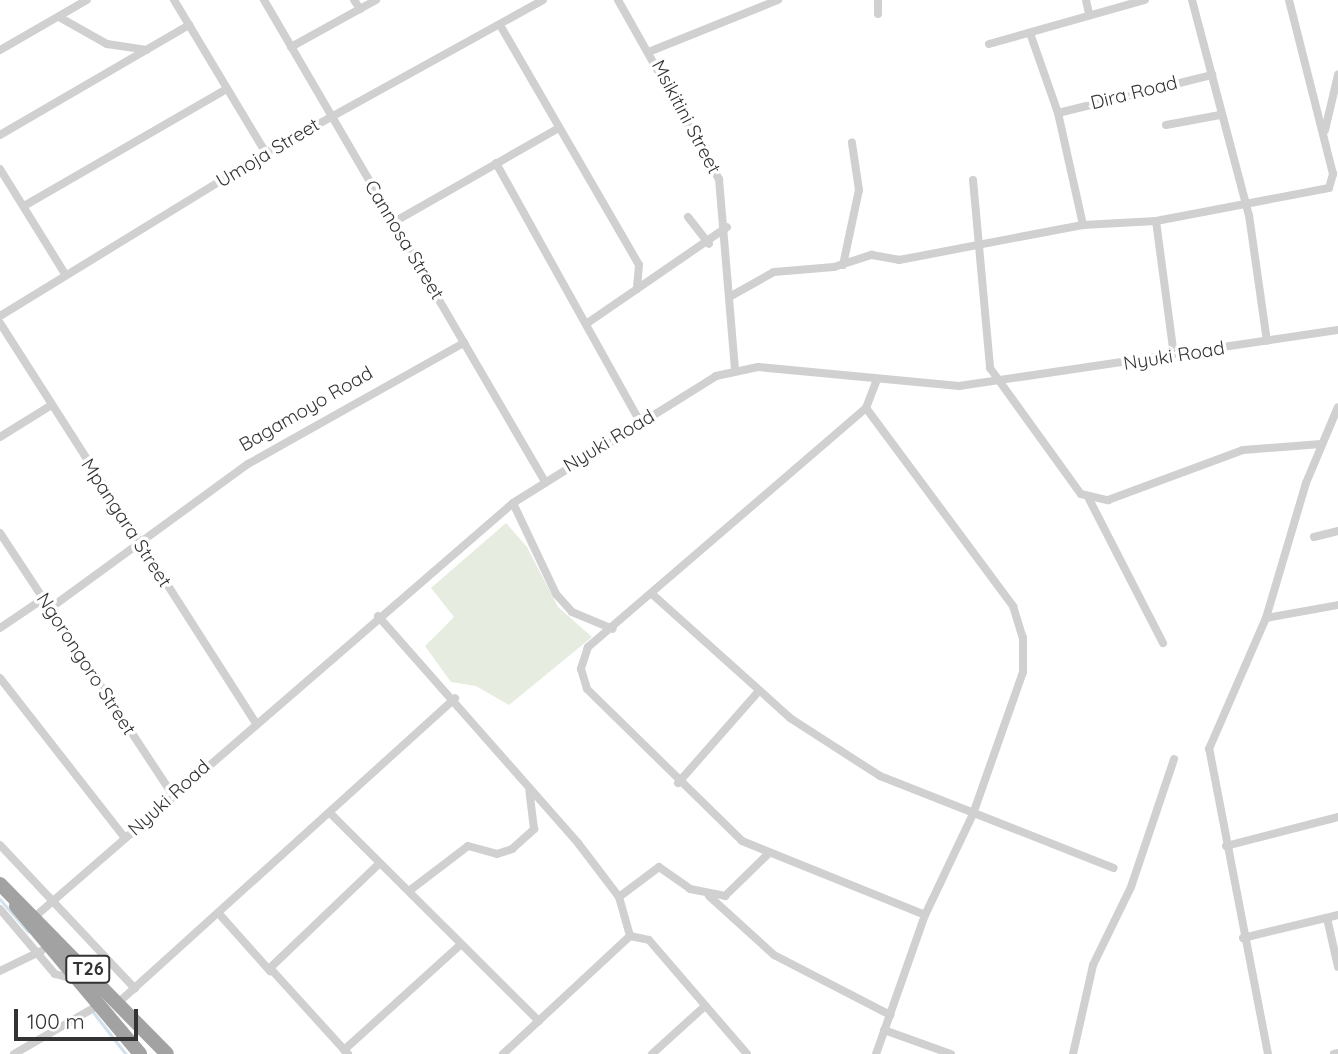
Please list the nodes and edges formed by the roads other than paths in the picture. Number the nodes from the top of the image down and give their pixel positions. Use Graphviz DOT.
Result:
graph roads {
  1 [pos="87,0"];
  2 [pos="174,0"];
  3 [pos="264,0"];
  4 [pos="354,0"];
  5 [pos="376,0"];
  6 [pos="543,0"];
  7 [pos="618,0"];
  8 [pos="778,0"];
  9 [pos="878,0"];
  10 [pos="1086,0"];
  11 [pos="1145,0"];
  12 [pos="1192,0"];
  13 [pos="1289,0"];
  14 [pos="360,9"];
  15 [pos="878,14"];
  16 [pos="1090,14"];
  17 [pos="59,17"];
  18 [pos="189,25"];
  19 [pos="500,25"];
  20 [pos="1030,33"];
  21 [pos="989,44"];
  22 [pos="291,47"];
  23 [pos="0,50"];
  24 [pos="146,50"];
  25 [pos="651,51"];
  26 [pos="1212,75"];
  27 [pos="1338,75"];
  28 [pos="225,90"];
  29 [pos="1058,113"];
  30 [pos="1220,115"];
  31 [pos="330,117"];
  32 [pos="1166,125"];
  33 [pos="559,128"];
  34 [pos="1324,133"];
  35 [pos="0,135"];
  36 [pos="852,143"];
  37 [pos="266,153"];
  38 [pos="496,163"];
  39 [pos="0,169"];
  40 [pos="973,180"];
  41 [pos="1245,202"];
  42 [pos="24,206"];
  43 [pos="688,217"];
  44 [pos="1156,221"];
  45 [pos="394,222"];
  46 [pos="1083,225"];
  47 [pos="727,227"];
  48 [pos="709,244"];
  49 [pos="980,247"];
  50 [pos="843,265"];
  51 [pos="65,274"];
  52 [pos="636,289"];
  53 [pos="731,296"];
  54 [pos="0,316"];
  55 [pos="1338,321"];
  56 [pos="0,323"];
  57 [pos="586,324"];
  58 [pos="1338,330"];
  59 [pos="1267,341"];
  60 [pos="464,343"];
  61 [pos="1174,356"];
  62 [pos="735,369"];
  63 [pos="876,382"];
  64 [pos="998,382"];
  65 [pos="50,406"];
  66 [pos="1338,407"];
  67 [pos="866,408"];
  68 [pos="640,422"];
  69 [pos="1334,425"];
  70 [pos="0,437"];
  71 [pos="1321,444"];
  72 [pos="544,480"];
  73 [pos="1089,499"];
  74 [pos="513,503"];
  75 [pos="1338,531"];
  76 [pos="0,533"];
  77 [pos="1314,537"];
  78 [pos="142,547"];
  79 [pos="652,594"];
  80 [pos="43,599"];
  81 [pos="1338,604"];
  82 [pos="49,609"];
  83 [pos="378,616"];
  84 [pos="1266,618"];
  85 [pos="0,628"];
  86 [pos="613,629"];
  87 [pos="1163,643"];
  88 [pos="0,678"];
  89 [pos="758,692"];
  90 [pos="455,698"];
  91 [pos="255,721"];
  92 [pos="1174,760"];
  93 [pos="678,783"];
  94 [pos="529,791"];
  95 [pos="172,794"];
  96 [pos="974,814"];
  97 [pos="332,815"];
  98 [pos="1338,817"];
  99 [pos="125,838"];
  100 [pos="0,845"];
  101 [pos="1226,846"];
  102 [pos="767,855"];
  103 [pos="379,864"];
  104 [pos="1113,868"];
  105 [pos="0,885"];
  106 [pos="408,891"];
  107 [pos="709,896"];
  108 [pos="619,897"];
  109 [pos="51,903"];
  110 [pos="0,909"];
  111 [pos="925,915"];
  112 [pos="1338,915"];
  113 [pos="221,916"];
  114 [pos="33,918"];
  115 [pos="1327,918"];
  116 [pos="631,936"];
  117 [pos="1243,938"];
  118 [pos="459,946"];
  119 [pos="44,950"];
  120 [pos="1338,967"];
  121 [pos="0,971"];
  122 [pos="270,971"];
  123 [pos="135,989"];
  124 [pos="119,1002"];
  125 [pos="99,1005"];
  126 [pos="705,1006"];
  127 [pos="890,1015"];
  128 [pos="539,1021"];
  129 [pos="884,1030"];
  130 [pos="346,1052"];
  131 [pos="14,1054"];
  132 [pos="140,1054"];
  133 [pos="167,1054"];
  134 [pos="503,1054"];
  135 [pos="652,1054"];
  136 [pos="747,1054"];
  137 [pos="876,1054"];
  138 [pos="951,1054"];
  139 [pos="1073,1054"];
  140 [pos="1268,1054"];
  1 -- 17 [label="street"];
  2 -- 18 [label="street"];
  3 -- 22 [label="street, Cannosa Street"];
  4 -- 14 [label="street"];
  5 -- 14 [label="street"];
  6 -- 19 [label="street, Umoja Street"];
  7 -- 25 [label="street, Msikitini Street"];
  8 -- 25 [label="street"];
  9 -- 15 [label="street"];
  10 -- 16 [label="street"];
  11 -- 16 [label="street"];
  12 -- 26 [label="street"];
  13 -- 34 [label="street"];
  14 -- 22 [label="street"];
  16 -- 20 [label="street"];
  17 -- 23 [label="street"];
  17 -- 24 [label="street"];
  18 -- 24 [label="street"];
  18 -- 28 [label="street"];
  19 -- 31 [label="street, Umoja Street"];
  19 -- 33 [label="street"];
  20 -- 21 [label="street"];
  20 -- 29 [label="street"];
  22 -- 31 [label="street, Cannosa Street"];
  24 -- 35 [label="street"];
  25 -- 47 [label="street, Msikitini Street"];
  26 -- 29 [label="street, Dira Road"];
  26 -- 30 [label="street"];
  27 -- 34 [label="street"];
  28 -- 37 [label="street"];
  28 -- 42 [label="street"];
  29 -- 46 [label="street"];
  30 -- 32 [label="street"];
  30 -- 41 [label="street"];
  31 -- 37 [label="street, Umoja Street"];
  31 -- 45 [label="street, Cannosa Street"];
  33 -- 38 [label="street"];
  33 -- 52 [label="street"];
  34 -- 41 [label="street"];
  36 -- 50 [label="street"];
  37 -- 51 [label="street, Umoja Street"];
  38 -- 45 [label="street"];
  38 -- 57 [label="street"];
  39 -- 42 [label="street"];
  40 -- 49 [label="street"];
  41 -- 44 [label="street"];
  41 -- 59 [label="street"];
  42 -- 51 [label="street"];
  43 -- 48 [label="street"];
  44 -- 46 [label="street"];
  44 -- 61 [label="street"];
  45 -- 60 [label="street, Cannosa Street"];
  46 -- 49 [label="street"];
  47 -- 48 [label="street"];
  47 -- 53 [label="street, Msikitini Street"];
  48 -- 52 [label="street"];
  49 -- 50 [label="street"];
  49 -- 64 [label="street"];
  50 -- 53 [label="street"];
  51 -- 54 [label="street, Umoja Street"];
  52 -- 57 [label="street"];
  53 -- 62 [label="street, Msikitini Street"];
  55 -- 58 [label="street"];
  56 -- 65 [label="street, Mpangara Street"];
  57 -- 68 [label="street"];
  58 -- 59 [label="street, Nyuki Road"];
  59 -- 61 [label="street, Nyuki Road"];
  60 -- 72 [label="street, Cannosa Street"];
  60 -- 78 [label="street, Bagamoyo Road"];
  61 -- 64 [label="street, Nyuki Road"];
  62 -- 63 [label="street, Nyuki Road"];
  62 -- 68 [label="street, Nyuki Road"];
  63 -- 64 [label="street, Nyuki Road"];
  63 -- 67 [label="street"];
  64 -- 73 [label="street"];
  65 -- 70 [label="street"];
  65 -- 78 [label="street, Mpangara Street"];
  66 -- 69 [label="street"];
  67 -- 79 [label="street"];
  67 -- 96 [label="street"];
  68 -- 72 [label="street, Nyuki Road"];
  69 -- 71 [label="street"];
  71 -- 73 [label="street"];
  71 -- 84 [label="street"];
  72 -- 74 [label="street, Nyuki Road"];
  73 -- 87 [label="street"];
  74 -- 83 [label="street, Nyuki Road"];
  74 -- 86 [label="street"];
  75 -- 77 [label="street"];
  76 -- 80 [label="street, Ngorongoro Street"];
  78 -- 82 [label="street, Bagamoyo Road"];
  78 -- 91 [label="street, Mpangara Street"];
  79 -- 86 [label="street"];
  79 -- 89 [label="street"];
  80 -- 82 [label="street, Ngorongoro Street"];
  80 -- 85 [label="street"];
  81 -- 84 [label="street"];
  82 -- 95 [label="street, Ngorongoro Street"];
  83 -- 90 [label="street"];
  83 -- 91 [label="street, Nyuki Road"];
  84 -- 101 [label="street"];
  86 -- 93 [label="street"];
  88 -- 99 [label="street"];
  89 -- 93 [label="street"];
  89 -- 96 [label="street"];
  90 -- 94 [label="street"];
  90 -- 97 [label="street"];
  91 -- 95 [label="street, Nyuki Road"];
  92 -- 139 [label="street"];
  93 -- 102 [label="street"];
  94 -- 106 [label="street"];
  94 -- 108 [label="street"];
  95 -- 99 [label="street, Nyuki Road"];
  96 -- 104 [label="street"];
  96 -- 111 [label="street"];
  97 -- 103 [label="street"];
  97 -- 113 [label="street"];
  98 -- 101 [label="street"];
  99 -- 109 [label="street, Nyuki Road"];
  100 -- 109 [label="street"];
  101 -- 117 [label="street"];
  102 -- 107 [label="street"];
  102 -- 111 [label="street"];
  103 -- 106 [label="street"];
  103 -- 122 [label="street"];
  105 -- 114 [label="highway, T26"];
  106 -- 118 [label="street"];
  107 -- 108 [label="street"];
  107 -- 127 [label="street"];
  108 -- 116 [label="street"];
  109 -- 114 [label="street, Nyuki Road"];
  109 -- 123 [label="street"];
  110 -- 119 [label="street"];
  111 -- 127 [label="street"];
  112 -- 115 [label="street"];
  113 -- 122 [label="street"];
  113 -- 123 [label="street"];
  114 -- 119 [label="highway, T26"];
  114 -- 124 [label="highway, T26"];
  115 -- 117 [label="street"];
  115 -- 120 [label="street"];
  116 -- 126 [label="street"];
  116 -- 128 [label="street"];
  117 -- 140 [label="street"];
  118 -- 128 [label="street"];
  118 -- 130 [label="street"];
  119 -- 121 [label="street"];
  119 -- 125 [label="highway, T26"];
  122 -- 130 [label="street"];
  123 -- 124 [label="street"];
  124 -- 133 [label="highway, T26"];
  125 -- 131 [label="street"];
  125 -- 132 [label="highway, T26"];
  126 -- 135 [label="street"];
  126 -- 136 [label="street"];
  127 -- 129 [label="street"];
  128 -- 134 [label="street"];
  129 -- 137 [label="street"];
  129 -- 138 [label="street"];
}
